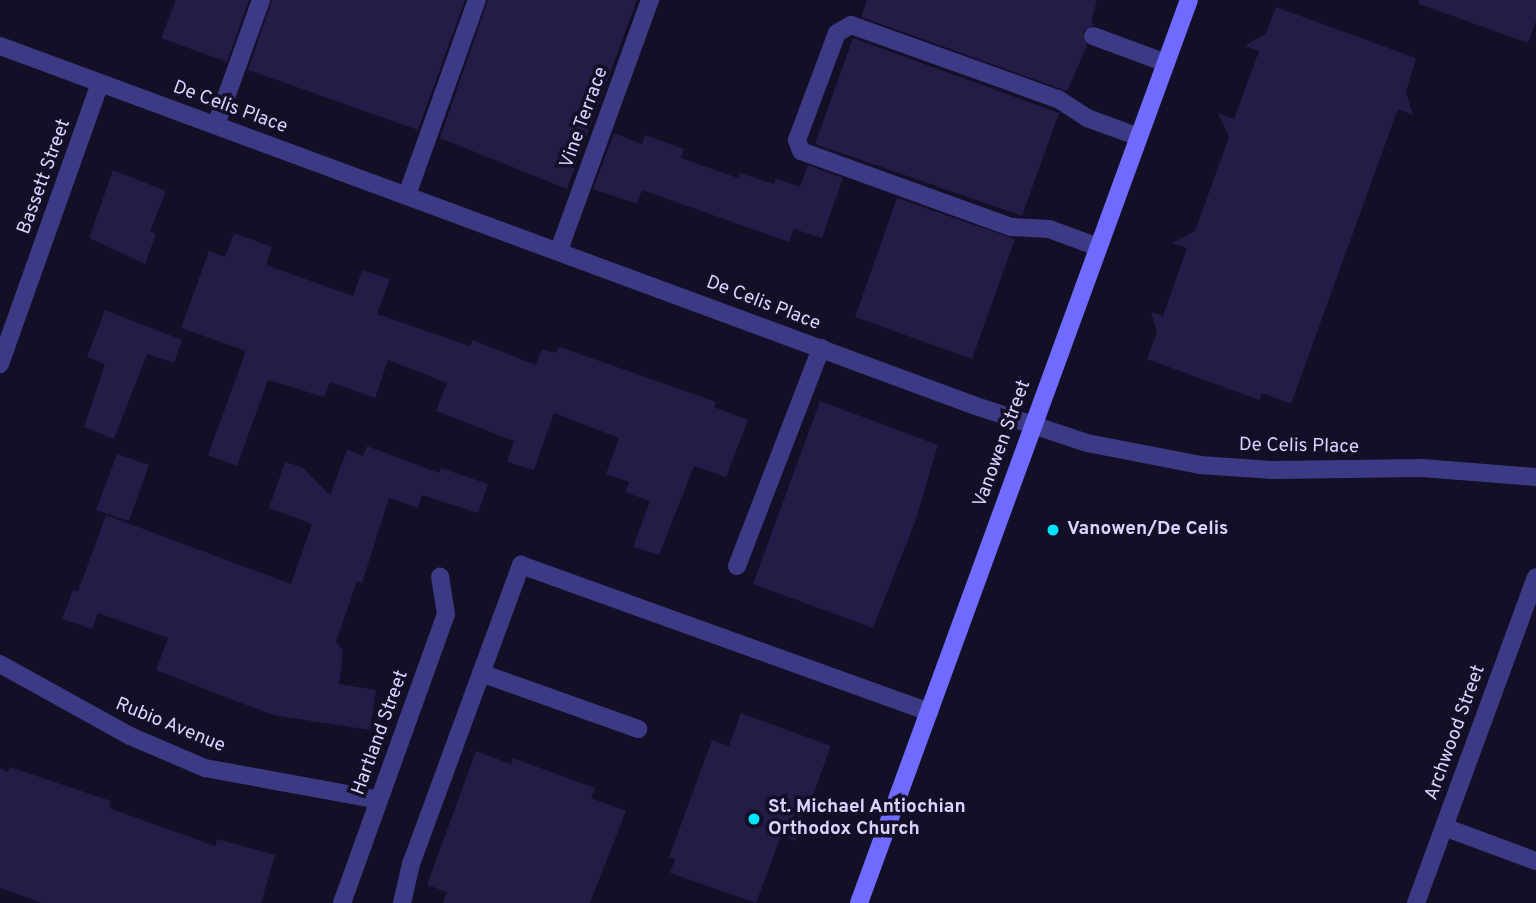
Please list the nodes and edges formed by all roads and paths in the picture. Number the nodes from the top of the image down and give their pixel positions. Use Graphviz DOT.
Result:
graph roads {
  1 [pos="261,0"];
  2 [pos="477,0"];
  3 [pos="650,0"];
  4 [pos="1189,0"];
  5 [pos="1093,36"];
  6 [pos="0,46"];
  7 [pos="1166,63"];
  8 [pos="100,83"];
  9 [pos="216,125"];
  10 [pos="1139,136"];
  11 [pos="407,195"];
  12 [pos="1098,247"];
  13 [pos="559,250"];
  14 [pos="821,348"];
  15 [pos="0,364"];
  16 [pos="1032,425"];
  17 [pos="1536,477"];
  18 [pos="737,566"];
  19 [pos="440,576"];
  20 [pos="1536,578"];
  21 [pos="0,664"];
  22 [pos="481,673"];
  23 [pos="929,712"];
  24 [pos="638,729"];
  25 [pos="379,800"];
  26 [pos="1444,827"];
  27 [pos="1536,861"];
  28 [pos="342,903"];
  29 [pos="402,903"];
  30 [pos="859,903"];
  31 [pos="1416,903"];
  1 -- 9 [label="street"];
  2 -- 11 [label="street"];
  3 -- 13 [label="street, Vine Terrace"];
  4 -- 7 [label="main road, Vanowen Street"];
  5 -- 7 [label="street"];
  6 -- 8 [label="street, De Celis Place"];
  7 -- 10 [label="main road, Vanowen Street"];
  8 -- 9 [label="street, De Celis Place"];
  8 -- 15 [label="street, Bassett Street"];
  9 -- 11 [label="street, De Celis Place"];
  10 -- 12 [label="main road, Vanowen Street"];
  10 -- 12 [label="street"];
  11 -- 13 [label="street, De Celis Place"];
  12 -- 16 [label="main road, Vanowen Street"];
  13 -- 14 [label="street, De Celis Place"];
  14 -- 16 [label="street, De Celis Place"];
  14 -- 18 [label="street"];
  16 -- 17 [label="street, De Celis Place"];
  16 -- 23 [label="main road, Vanowen Street"];
  19 -- 25 [label="street, Hartland Street"];
  20 -- 26 [label="street, Archwood Street"];
  21 -- 25 [label="street, Rubio Avenue"];
  22 -- 23 [label="street"];
  22 -- 24 [label="street"];
  22 -- 29 [label="street"];
  23 -- 30 [label="main road, Vanowen Street"];
  25 -- 28 [label="street, Hartland Street"];
  26 -- 27 [label="street"];
  26 -- 31 [label="street, Archwood Street"];
}
